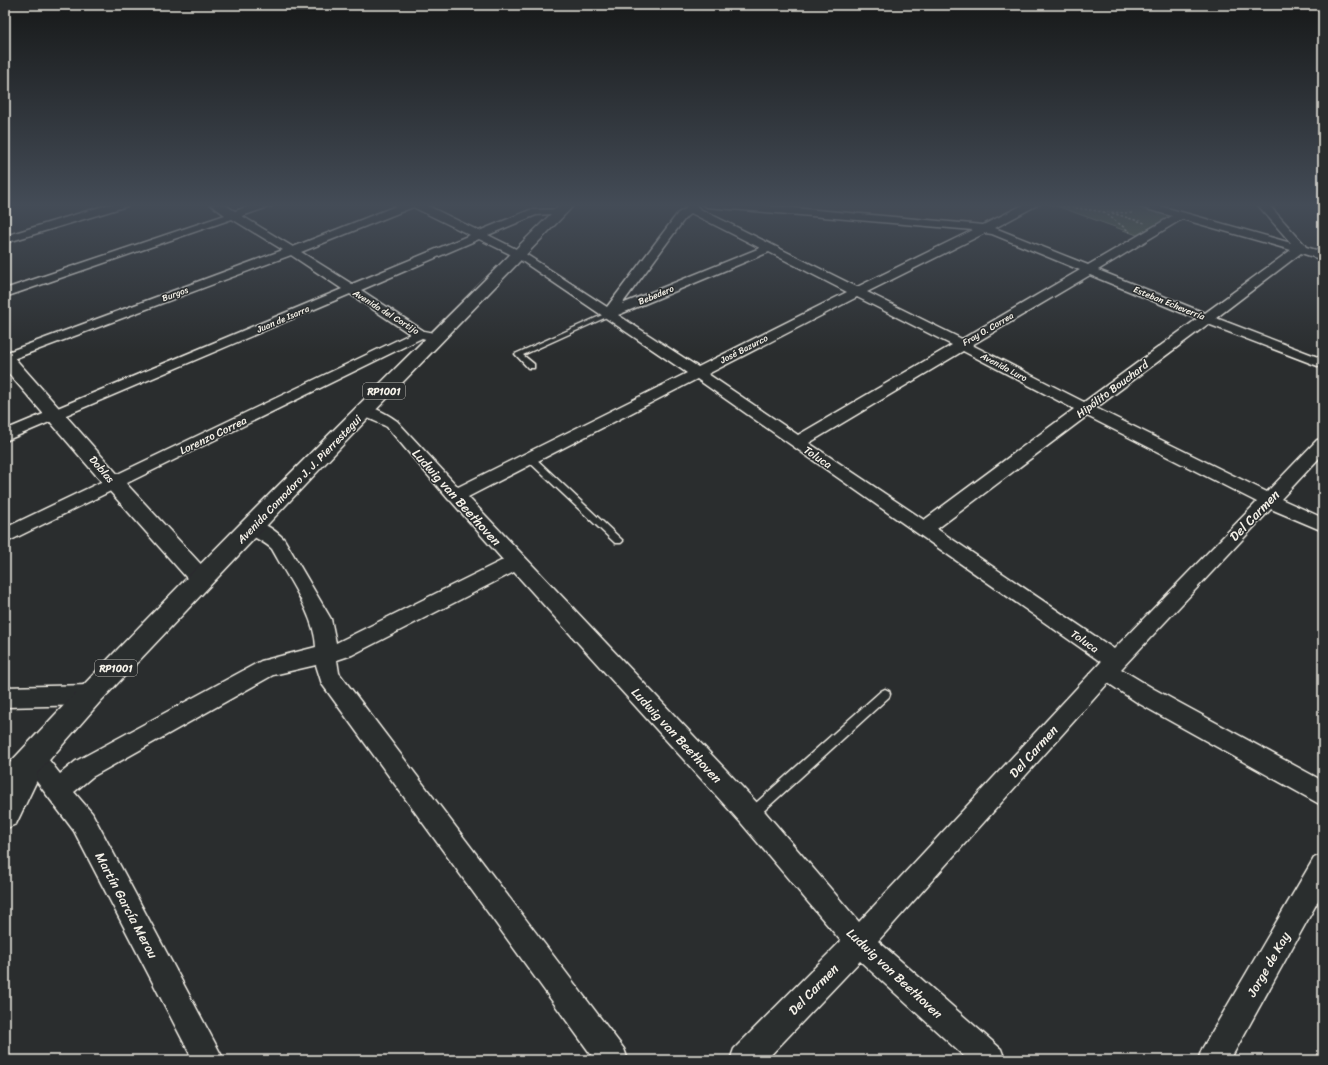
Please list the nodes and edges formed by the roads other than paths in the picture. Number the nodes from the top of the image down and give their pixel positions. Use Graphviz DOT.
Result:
graph roads {
  1 [pos="121,254"];
  2 [pos="285,254"];
  3 [pos="296,254"];
  4 [pos="437,254"];
  5 [pos="517,254"];
  6 [pos="653,254"];
  7 [pos="755,254"];
  8 [pos="780,254"];
  9 [pos="935,254"];
  10 [pos="1049,254"];
  11 [pos="1116,254"];
  12 [pos="1294,254"];
  13 [pos="520,255"];
  14 [pos="1088,270"];
  15 [pos="351,290"];
  16 [pos="857,292"];
  17 [pos="5,293"];
  18 [pos="609,314"];
  19 [pos="1206,319"];
  20 [pos="429,336"];
  21 [pos="961,345"];
  22 [pos="5,358"];
  23 [pos="1323,364"];
  24 [pos="531,366"];
  25 [pos="697,373"];
  26 [pos="1085,410"];
  27 [pos="364,411"];
  28 [pos="56,415"];
  29 [pos="5,436"];
  30 [pos="797,443"];
  31 [pos="1323,444"];
  32 [pos="530,458"];
  33 [pos="114,483"];
  34 [pos="455,496"];
  35 [pos="1268,500"];
  36 [pos="1323,524"];
  37 [pos="252,527"];
  38 [pos="924,529"];
  39 [pos="5,536"];
  40 [pos="618,541"];
  41 [pos="516,562"];
  42 [pos="201,580"];
  43 [pos="327,654"];
  44 [pos="1111,666"];
  45 [pos="90,694"];
  46 [pos="885,694"];
  47 [pos="5,697"];
  48 [pos="34,758"];
  49 [pos="5,789"];
  50 [pos="59,790"];
  51 [pos="1323,794"];
  52 [pos="5,814"];
  53 [pos="751,815"];
  54 [pos="1323,867"];
  55 [pos="859,942"];
  56 [pos="209,1060"];
  57 [pos="614,1060"];
  58 [pos="745,1060"];
  59 [pos="990,1060"];
  60 [pos="1213,1060"];
  1 -- 17 [label="street"];
  2 -- 22 [label="street, Burgos"];
  3 -- 15 [label="street, Avenida del Cortijo"];
  4 -- 15 [label="street, Juan de Isarra"];
  5 -- 13 [label="street, Toluca"];
  6 -- 18 [label="street"];
  7 -- 18 [label="street, Bebedero"];
  8 -- 16 [label="street, Avenida Luro"];
  9 -- 16 [label="street, José Bazurco"];
  10 -- 14 [label="street, Esteban Echeverría"];
  11 -- 14 [label="street, Fray O. Correa"];
  12 -- 19 [label="street, Hipólito Bouchard"];
  13 -- 18 [label="street, Toluca"];
  13 -- 20 [label="main road, Avenida Comodoro J. J. Pierrestegui / RP1001"];
  14 -- 19 [label="street, Esteban Echeverría"];
  14 -- 21 [label="street, Fray O. Correa"];
  15 -- 20 [label="street, Avenida del Cortijo"];
  15 -- 28 [label="street, Juan de Isarra"];
  16 -- 21 [label="street, Avenida Luro"];
  16 -- 25 [label="street, José Bazurco"];
  18 -- 24 [label="lane"];
  18 -- 25 [label="street, Toluca"];
  19 -- 23 [label="street, Esteban Echeverría"];
  19 -- 26 [label="street, Hipólito Bouchard"];
  20 -- 27 [label="main road, Avenida Comodoro J. J. Pierrestegui / RP1001"];
  20 -- 33 [label="street, Lorenzo Correa"];
  21 -- 26 [label="street, Avenida Luro"];
  21 -- 30 [label="street, Fray O. Correa"];
  22 -- 28 [label="main road, Doblas"];
  25 -- 30 [label="street, Toluca"];
  25 -- 32 [label="street, José Bazurco"];
  26 -- 35 [label="street, Avenida Luro"];
  26 -- 38 [label="street, Hipólito Bouchard"];
  27 -- 34 [label="street, Ludwig van Beethoven"];
  27 -- 37 [label="main road, Avenida Comodoro J. J. Pierrestegui / RP1001"];
  28 -- 29 [label="street, Juan de Isarra"];
  28 -- 33 [label="main road, Doblas"];
  30 -- 38 [label="street, Toluca"];
  31 -- 35 [label="street, Del Carmen"];
  32 -- 34 [label="street, José Bazurco"];
  32 -- 40 [label="lane"];
  33 -- 39 [label="street, Lorenzo Correa"];
  33 -- 42 [label="main road, Doblas"];
  34 -- 41 [label="street, Ludwig van Beethoven"];
  35 -- 36 [label="street, Avenida Luro"];
  35 -- 44 [label="street, Del Carmen"];
  37 -- 42 [label="main road, Avenida Comodoro J. J. Pierrestegui / RP1001"];
  37 -- 43 [label="street"];
  38 -- 44 [label="street, Toluca"];
  41 -- 43 [label="street"];
  41 -- 53 [label="street, Ludwig van Beethoven"];
  42 -- 45 [label="main road, Avenida Comodoro J. J. Pierrestegui / RP1001"];
  43 -- 50 [label="street"];
  43 -- 57 [label="street"];
  44 -- 51 [label="street, Toluca"];
  44 -- 55 [label="street, Del Carmen"];
  45 -- 47 [label="street"];
  45 -- 48 [label="main road, Avenida Comodoro J. J. Pierrestegui / RP1001"];
  46 -- 53 [label="lane"];
  48 -- 49 [label="main road, RP1001"];
  48 -- 50 [label="street, Martín García Merou"];
  48 -- 52 [label="main road, RP1001"];
  50 -- 56 [label="street, Martín García Merou"];
  53 -- 55 [label="street, Ludwig van Beethoven"];
  54 -- 60 [label="street, Jorge de Kay"];
  55 -- 58 [label="street, Del Carmen"];
  55 -- 59 [label="street, Ludwig van Beethoven"];
}
